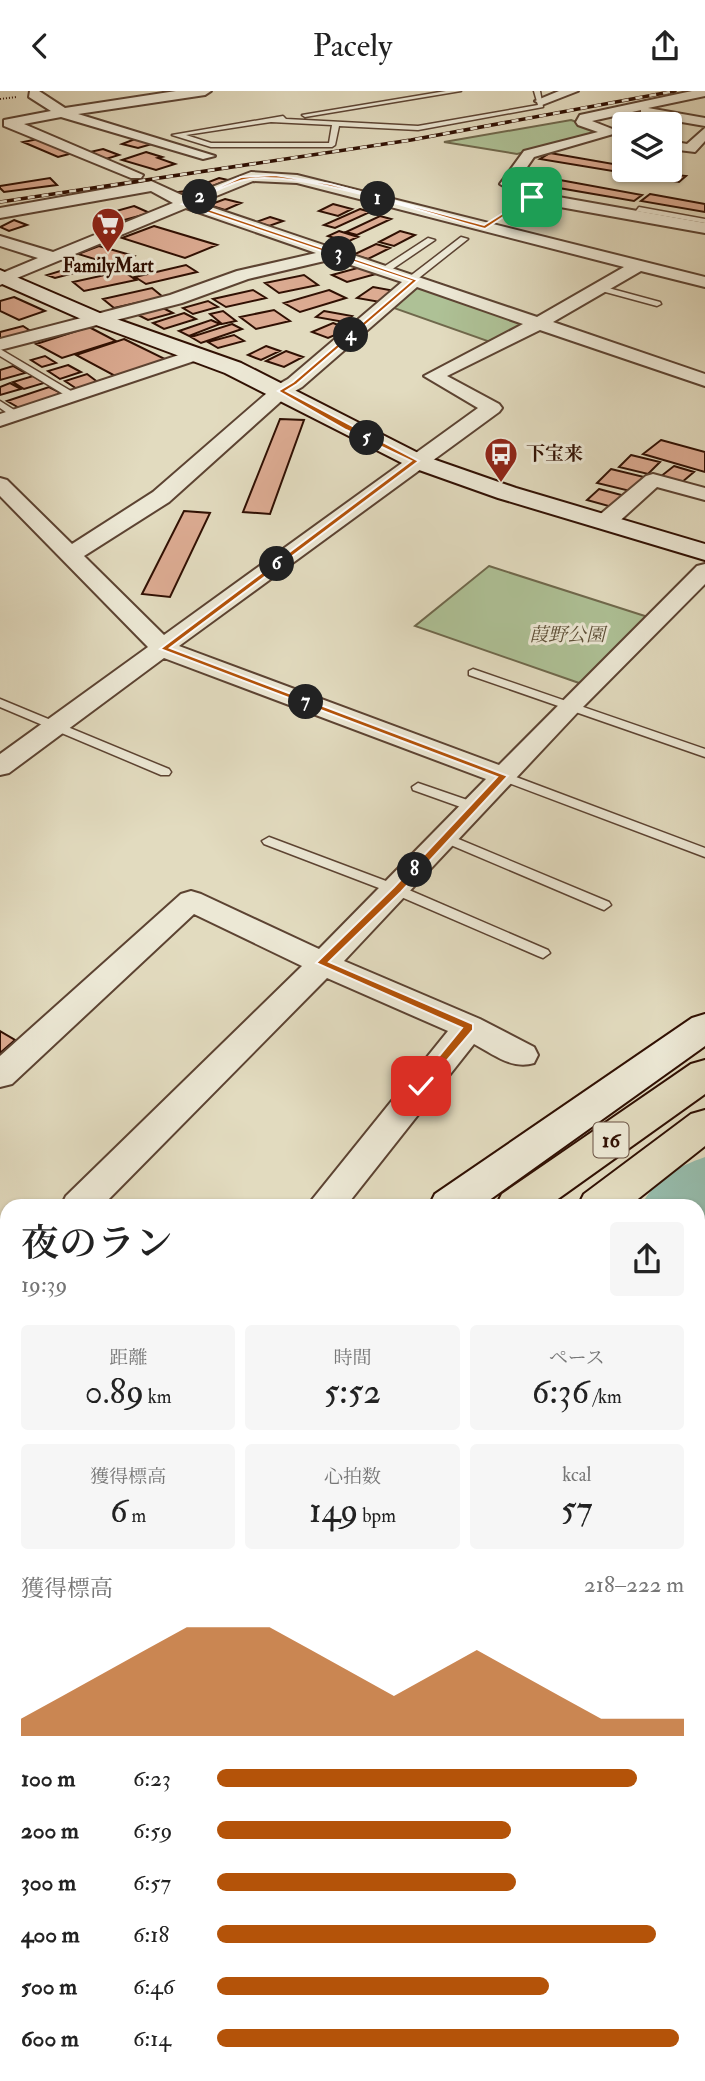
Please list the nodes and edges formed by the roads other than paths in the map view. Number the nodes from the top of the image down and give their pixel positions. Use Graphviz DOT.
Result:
graph roads {
  1 [pos="198,91"];
  2 [pos="205,91"];
  3 [pos="458,91"];
  4 [pos="572,91"];
  5 [pos="705,92"];
  6 [pos="34,95"];
  7 [pos="540,96"];
  8 [pos="626,108"];
  9 [pos="65,114"];
  10 [pos="272,120"];
  11 [pos="705,122"];
  12 [pos="336,123"];
  13 [pos="6,124"];
  14 [pos="612,131"];
  15 [pos="705,132"];
  16 [pos="612,135"];
  17 [pos="698,150"];
  18 [pos="208,156"];
  19 [pos="136,175"];
  20 [pos="532,197"];
  21 [pos="185,204"];
  22 [pos="34,207"];
  23 [pos="513,209"];
  24 [pos="639,209"];
  25 [pos="0,213"];
  26 [pos="69,217"];
  27 [pos="485,219"];
  28 [pos="705,221"];
  29 [pos="95,223"];
  30 [pos="705,228"];
  31 [pos="120,230"];
  32 [pos="464,239"];
  33 [pos="431,240"];
  34 [pos="0,241"];
  35 [pos="0,247"];
  36 [pos="337,253"];
  37 [pos="47,258"];
  38 [pos="641,264"];
  39 [pos="385,270"];
  40 [pos="1,277"];
  41 [pos="413,280"];
  42 [pos="705,282"];
  43 [pos="601,288"];
  44 [pos="657,304"];
  45 [pos="95,318"];
  46 [pos="539,323"];
  47 [pos="0,345"];
  48 [pos="0,352"];
  49 [pos="197,354"];
  50 [pos="705,380"];
  51 [pos="281,391"];
  52 [pos="73,395"];
  53 [pos="5,413"];
  54 [pos="416,461"];
  55 [pos="0,484"];
  56 [pos="705,494"];
  57 [pos="605,522"];
  58 [pos="705,552"];
  59 [pos="71,555"];
  60 [pos="705,571"];
  61 [pos="164,649"];
  62 [pos="473,673"];
  63 [pos="0,703"];
  64 [pos="569,707"];
  65 [pos="56,726"];
  66 [pos="705,753"];
  67 [pos="0,767"];
  68 [pos="165,772"];
  69 [pos="503,776"];
  70 [pos="418,787"];
  71 [pos="474,807"];
  72 [pos="444,837"];
  73 [pos="268,841"];
  74 [pos="705,853"];
  75 [pos="397,890"];
  76 [pos="604,905"];
  77 [pos="543,953"];
  78 [pos="321,963"];
  79 [pos="469,1027"];
  80 [pos="701,1031"];
  81 [pos="522,1055"];
  82 [pos="705,1074"];
  83 [pos="0,1075"];
  84 [pos="705,1125"];
  85 [pos="86,1199"];
  86 [pos="332,1199"];
  87 [pos="460,1199"];
  88 [pos="527,1199"];
  89 [pos="608,1199"];
  1 -- 2 [label="street"];
  1 -- 9 [label="street"];
  3 -- 10 [label="lane"];
  4 -- 7 [label="street"];
  5 -- 8 [label="street"];
  6 -- 9 [label="street"];
  7 -- 12 [label="lane"];
  8 -- 11 [label="street"];
  8 -- 14 [label="street"];
  9 -- 13 [label="street"];
  9 -- 18 [label="street"];
  10 -- 12 [label="lane"];
  10 -- 12 [label="lane"];
  13 -- 19 [label="street"];
  15 -- 17 [label="street"];
  16 -- 20 [label="street"];
  20 -- 23 [label="street"];
  20 -- 30 [label="street"];
  21 -- 22 [label="street"];
  21 -- 27 [label="street"];
  21 -- 31 [label="street"];
  21 -- 36 [label="street"];
  22 -- 25 [label="street"];
  22 -- 26 [label="street"];
  24 -- 28 [label="lane"];
  27 -- 38 [label="street"];
  29 -- 31 [label="street"];
  31 -- 37 [label="street"];
  32 -- 41 [label="lane"];
  33 -- 39 [label="lane"];
  34 -- 37 [label="street"];
  35 -- 37 [label="street"];
  36 -- 39 [label="street"];
  36 -- 45 [label="street"];
  37 -- 40 [label="street"];
  38 -- 42 [label="street"];
  38 -- 43 [label="street"];
  39 -- 41 [label="street"];
  40 -- 45 [label="street"];
  41 -- 46 [label="street"];
  41 -- 51 [label="street"];
  43 -- 44 [label="lane"];
  43 -- 46 [label="street"];
  45 -- 47 [label="street"];
  45 -- 49 [label="street"];
  46 -- 50 [label="street"];
  46 -- 54 [label="street"];
  48 -- 52 [label="lane"];
  49 -- 51 [label="street"];
  49 -- 52 [label="street"];
  51 -- 54 [label="street"];
  51 -- 59 [label="street"];
  52 -- 53 [label="street"];
  54 -- 57 [label="street"];
  54 -- 61 [label="street"];
  55 -- 59 [label="street"];
  56 -- 57 [label="street"];
  57 -- 58 [label="street"];
  59 -- 61 [label="street"];
  60 -- 64 [label="street"];
  61 -- 65 [label="street"];
  61 -- 69 [label="street"];
  62 -- 64 [label="lane"];
  63 -- 65 [label="lane"];
  64 -- 66 [label="lane"];
  64 -- 69 [label="street"];
  65 -- 67 [label="street"];
  65 -- 68 [label="lane"];
  69 -- 71 [label="street"];
  69 -- 74 [label="lane"];
  70 -- 71 [label="lane"];
  71 -- 72 [label="street"];
  72 -- 75 [label="street"];
  72 -- 76 [label="lane"];
  73 -- 75 [label="lane"];
  75 -- 77 [label="lane"];
  75 -- 78 [label="street"];
  78 -- 79 [label="street"];
  78 -- 83 [label="street"];
  78 -- 85 [label="street"];
  79 -- 81 [label="street"];
  79 -- 86 [label="street"];
  80 -- 87 [label="street"];
  82 -- 88 [label="main road, 16"];
  84 -- 89 [label="main road, 16"];
}
